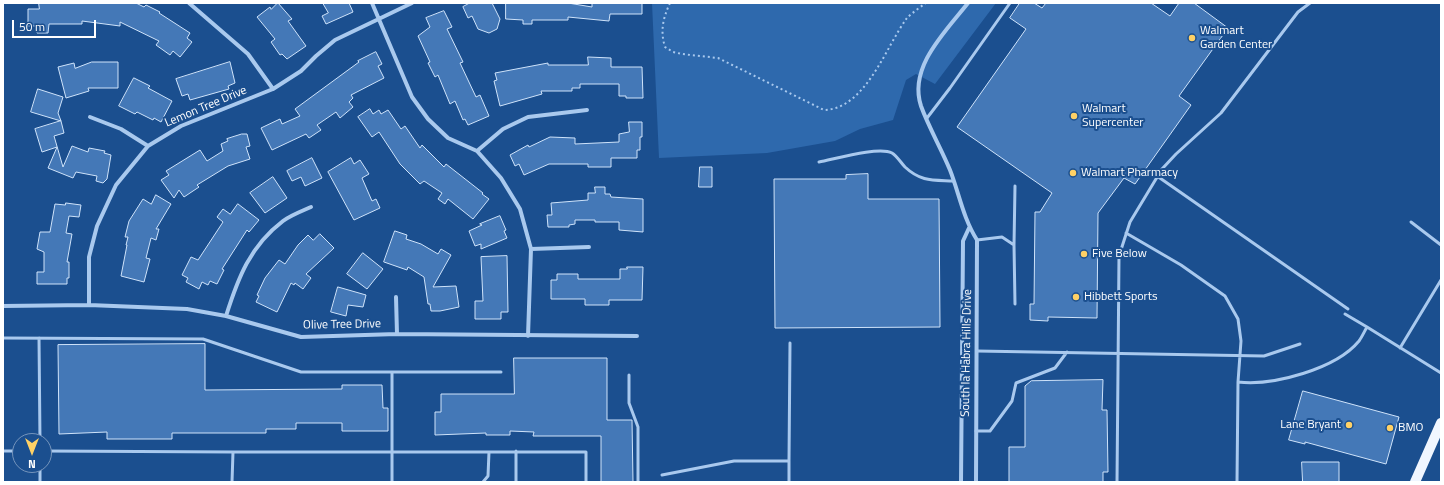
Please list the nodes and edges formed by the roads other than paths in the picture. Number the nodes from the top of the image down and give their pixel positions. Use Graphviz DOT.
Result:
graph roads {
  1 [pos="189,3"];
  2 [pos="372,3"];
  3 [pos="412,3"];
  4 [pos="968,3"];
  5 [pos="1010,3"];
  6 [pos="1310,3"];
  7 [pos="380,19"];
  8 [pos="273,89"];
  9 [pos="587,110"];
  10 [pos="90,117"];
  11 [pos="926,118"];
  12 [pos="148,146"];
  13 [pos="477,151"];
  14 [pos="819,162"];
  15 [pos="1157,176"];
  16 [pos="953,181"];
  17 [pos="1014,186"];
  18 [pos="311,207"];
  19 [pos="1411,222"];
  20 [pos="969,228"];
  21 [pos="1126,233"];
  22 [pos="977,240"];
  23 [pos="1014,245"];
  24 [pos="1441,245"];
  25 [pos="589,247"];
  26 [pos="531,249"];
  27 [pos="1441,280"];
  28 [pos="396,297"];
  29 [pos="1016,304"];
  30 [pos="89,305"];
  31 [pos="3,306"];
  32 [pos="1348,309"];
  33 [pos="1345,314"];
  34 [pos="226,316"];
  35 [pos="1367,328"];
  36 [pos="397,334"];
  37 [pos="528,336"];
  38 [pos="637,336"];
  39 [pos="3,338"];
  40 [pos="39,338"];
  41 [pos="790,343"];
  42 [pos="1300,344"];
  43 [pos="1400,348"];
  44 [pos="977,351"];
  45 [pos="1067,352"];
  46 [pos="1118,354"];
  47 [pos="1240,356"];
  48 [pos="501,372"];
  49 [pos="392,373"];
  50 [pos="1441,373"];
  51 [pos="629,375"];
  52 [pos="1238,382"];
  53 [pos="1441,423"];
  54 [pos="976,431"];
  55 [pos="40,433"];
  56 [pos="52,451"];
  57 [pos="516,451"];
  58 [pos="233,452"];
  59 [pos="392,452"];
  60 [pos="489,452"];
  61 [pos="789,460"];
  62 [pos="662,475"];
  63 [pos="232,482"];
  64 [pos="392,482"];
  65 [pos="483,482"];
  66 [pos="516,482"];
  67 [pos="586,482"];
  68 [pos="638,482"];
  69 [pos="789,482"];
  70 [pos="961,482"];
  71 [pos="976,482"];
  72 [pos="1117,482"];
  73 [pos="1237,482"];
  74 [pos="1415,482"];
  1 -- 8 [label="street"];
  2 -- 7 [label="street"];
  3 -- 7 [label="street, Lemon Tree Drive"];
  4 -- 11 [label="street"];
  5 -- 11 [label="lane"];
  6 -- 15 [label="lane"];
  7 -- 8 [label="street, Lemon Tree Drive"];
  7 -- 13 [label="street"];
  8 -- 12 [label="street, Lemon Tree Drive"];
  9 -- 13 [label="street"];
  10 -- 12 [label="street"];
  11 -- 16 [label="street"];
  12 -- 30 [label="street, Lemon Tree Drive"];
  13 -- 26 [label="street"];
  14 -- 16 [label="lane"];
  15 -- 21 [label="lane"];
  15 -- 32 [label="lane"];
  16 -- 20 [label="street"];
  17 -- 23 [label="lane"];
  18 -- 34 [label="street"];
  19 -- 24 [label="lane"];
  20 -- 22 [label="street"];
  20 -- 70 [label="street, South la Habra Hills Drive"];
  21 -- 46 [label="lane"];
  21 -- 47 [label="lane"];
  22 -- 23 [label="lane"];
  22 -- 44 [label="street, South la Habra Hills Drive"];
  23 -- 29 [label="lane"];
  25 -- 26 [label="street"];
  26 -- 37 [label="street"];
  27 -- 43 [label="lane"];
  28 -- 36 [label="street"];
  30 -- 31 [label="street, Olive Tree Drive"];
  30 -- 34 [label="street, Olive Tree Drive"];
  33 -- 35 [label="lane"];
  34 -- 36 [label="street, Olive Tree Drive"];
  35 -- 43 [label="lane"];
  35 -- 52 [label="lane"];
  36 -- 37 [label="street, Olive Tree Drive"];
  37 -- 38 [label="street, Olive Tree Drive"];
  39 -- 40 [label="lane"];
  40 -- 49 [label="lane"];
  40 -- 55 [label="lane"];
  41 -- 61 [label="lane"];
  42 -- 47 [label="lane"];
  43 -- 50 [label="lane"];
  44 -- 45 [label="lane"];
  44 -- 54 [label="street, South la Habra Hills Drive"];
  45 -- 46 [label="lane"];
  45 -- 54 [label="lane"];
  46 -- 47 [label="lane"];
  46 -- 72 [label="lane"];
  47 -- 52 [label="lane"];
  48 -- 49 [label="lane"];
  49 -- 59 [label="lane"];
  51 -- 68 [label="lane"];
  52 -- 73 [label="lane"];
  53 -- 74 [label="main road"];
  54 -- 71 [label="street, South la Habra Hills Drive"];
  56 -- 58 [label="lane"];
  57 -- 60 [label="lane"];
  57 -- 66 [label="lane"];
  57 -- 67 [label="lane"];
  58 -- 59 [label="lane"];
  58 -- 63 [label="lane"];
  59 -- 60 [label="lane"];
  59 -- 64 [label="lane"];
  60 -- 65 [label="lane"];
  61 -- 62 [label="lane"];
  61 -- 69 [label="lane"];
}
